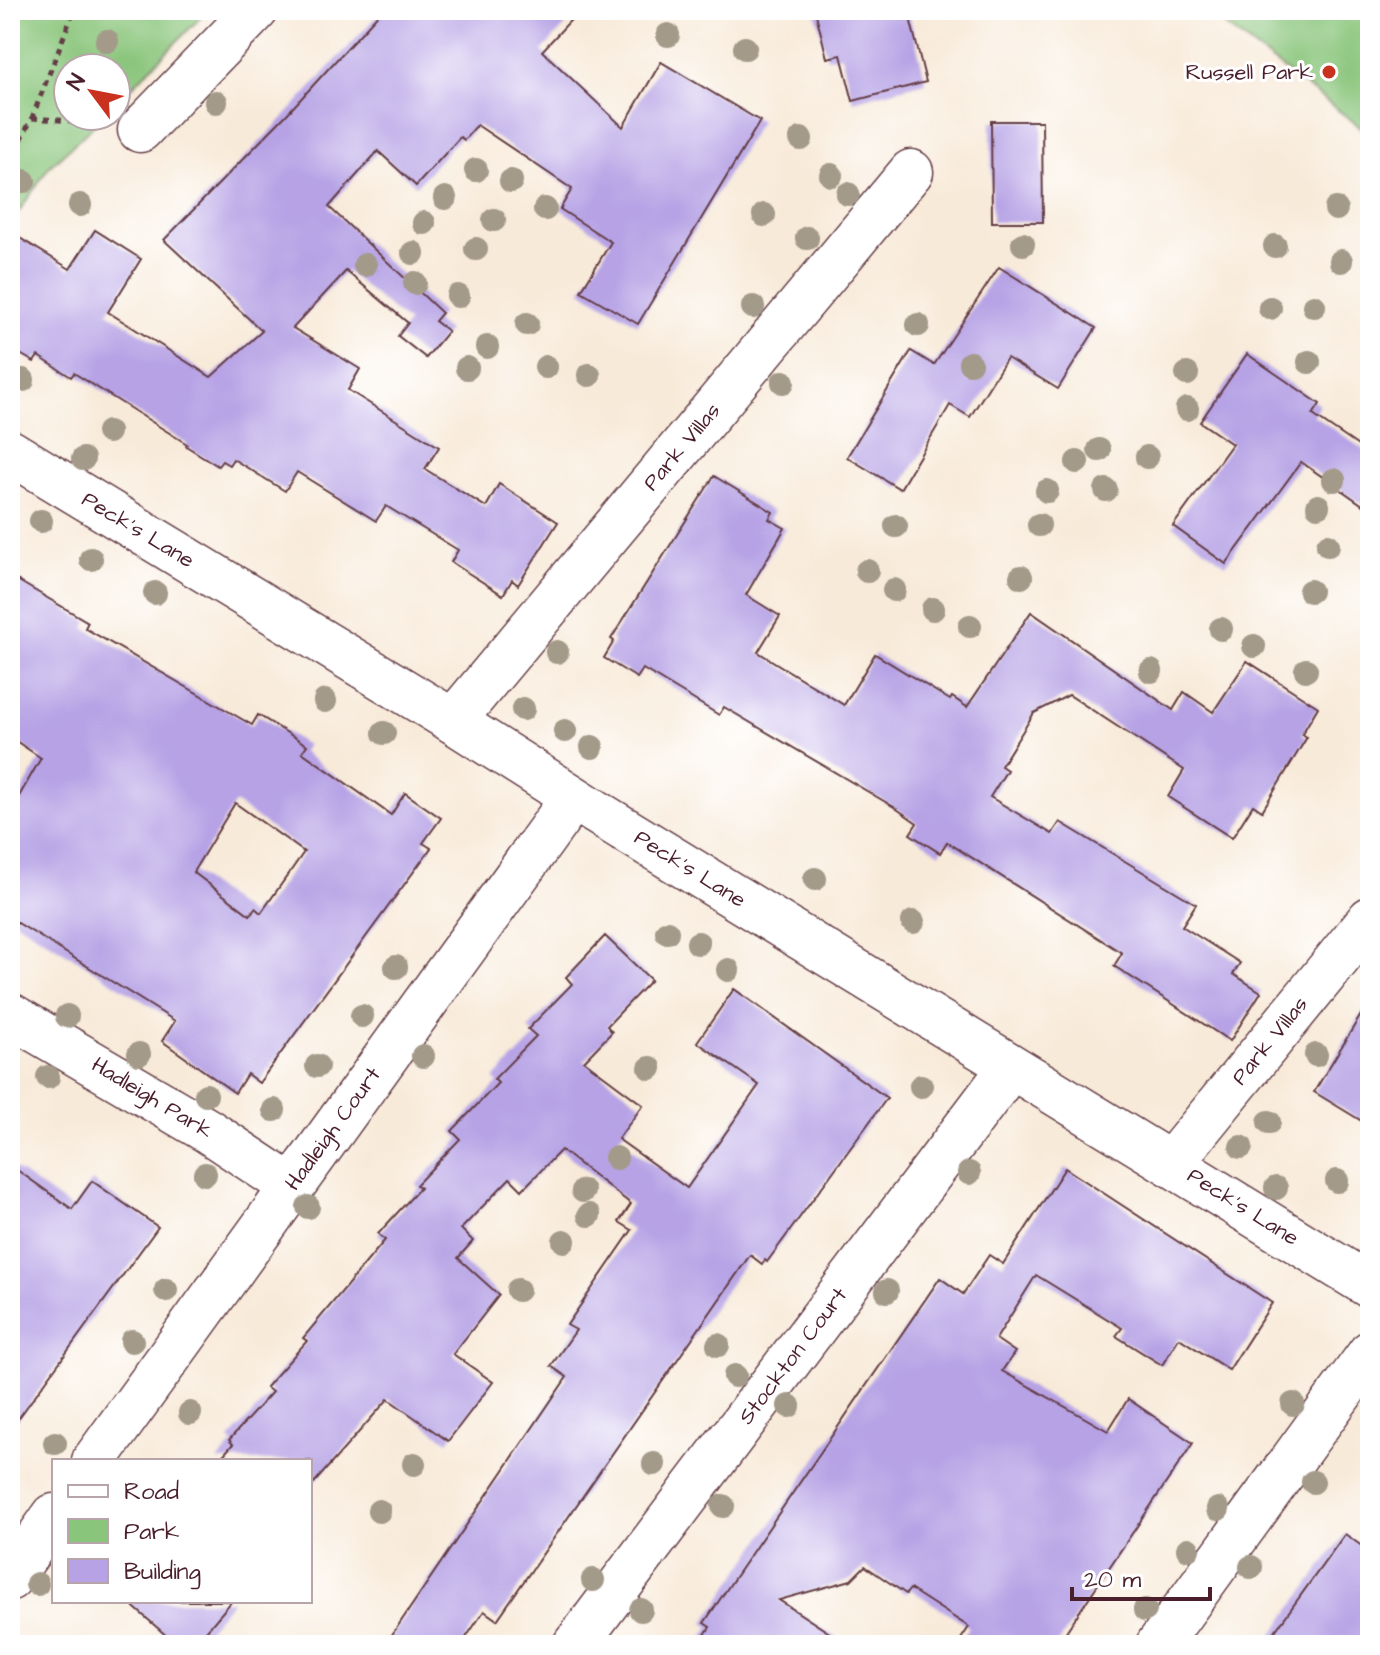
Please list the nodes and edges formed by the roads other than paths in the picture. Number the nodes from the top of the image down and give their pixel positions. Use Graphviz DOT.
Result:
graph roads {
  1 [pos="256,10"];
  2 [pos="132,118"];
  3 [pos="911,172"];
  4 [pos="10,452"];
  5 [pos="453,721"];
  6 [pos="573,798"];
  7 [pos="1370,919"];
  8 [pos="10,1015"];
  9 [pos="1011,1067"];
  10 [pos="1171,1163"];
  11 [pos="291,1186"];
  12 [pos="1370,1286"];
  13 [pos="1370,1353"];
  14 [pos="95,1459"];
  15 [pos="52,1519"];
  16 [pos="10,1578"];
  17 [pos="575,1645"];
  18 [pos="1158,1645"];
  1 -- 2 [label="street"];
  3 -- 5 [label="street, Park Villas"];
  4 -- 5 [label="street, Peck's Lane"];
  5 -- 6 [label="street, Peck's Lane"];
  6 -- 9 [label="street, Peck's Lane"];
  6 -- 11 [label="street, Hadleigh Court"];
  7 -- 10 [label="street, Park Villas"];
  8 -- 11 [label="street, Hadleigh Park"];
  9 -- 10 [label="street, Peck's Lane"];
  9 -- 17 [label="street, Stockton Court"];
  10 -- 12 [label="street, Peck's Lane"];
  11 -- 14 [label="street, Hadleigh Court"];
  13 -- 18 [label="street"];
  15 -- 16 [label="street"];
}
